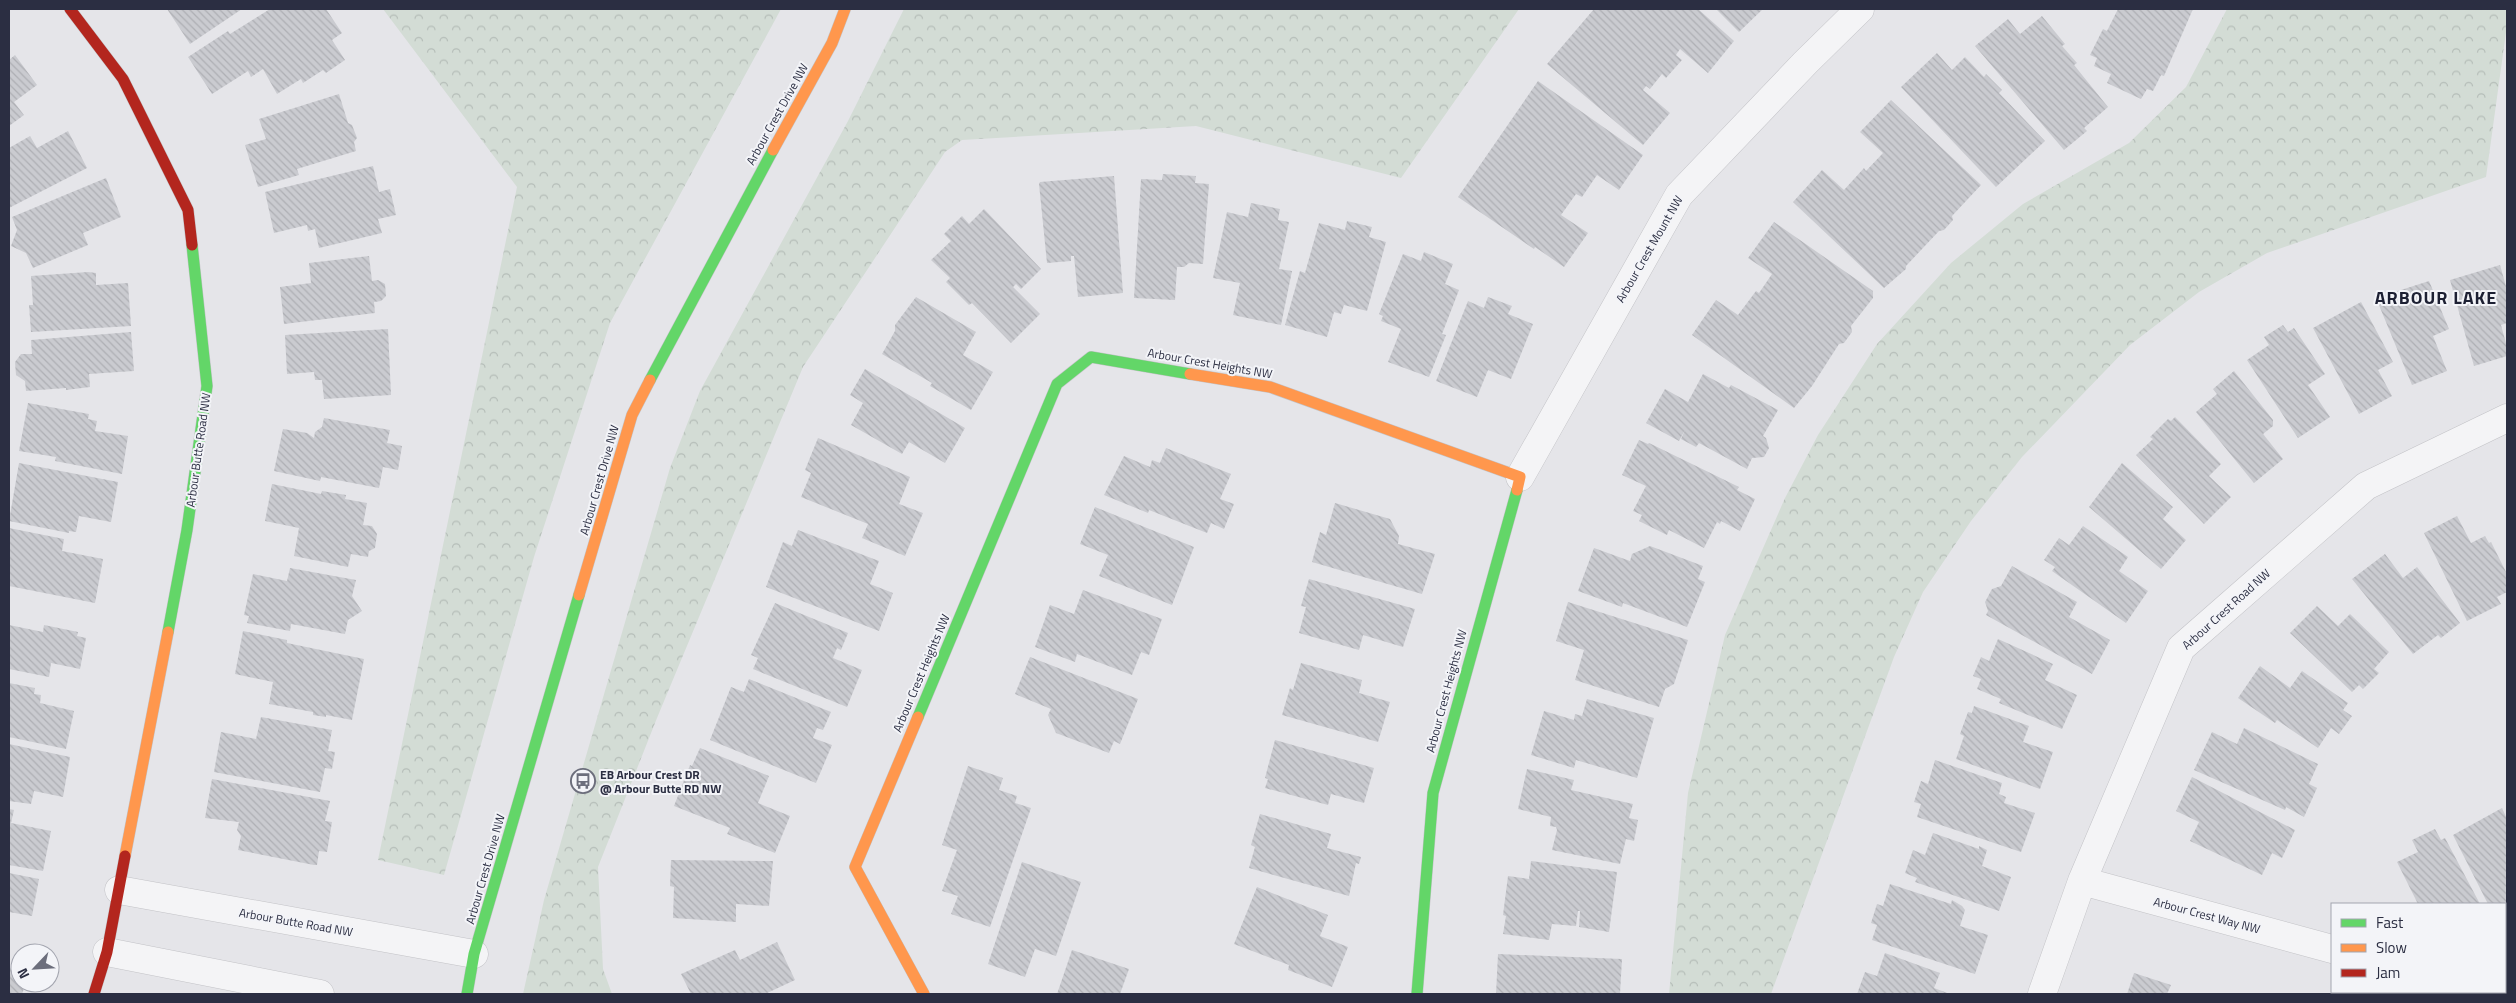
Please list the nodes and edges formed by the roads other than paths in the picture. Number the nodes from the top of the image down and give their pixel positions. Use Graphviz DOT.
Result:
graph roads {
  1 [pos="70,9"];
  2 [pos="845,9"];
  3 [pos="1860,9"];
  4 [pos="2507,418"];
  5 [pos="1520,477"];
  6 [pos="2082,880"];
  7 [pos="119,890"];
  8 [pos="2331,949"];
  9 [pos="106,952"];
  10 [pos="474,954"];
  11 [pos="94,994"];
  12 [pos="320,994"];
  13 [pos="467,994"];
  14 [pos="924,994"];
  15 [pos="1417,994"];
  16 [pos="2042,994"];
  1 -- 7 [label="street, Arbour Butte Road NW"];
  2 -- 10 [label="street, Arbour Crest Drive NW"];
  3 -- 5 [label="street, Arbour Crest Mount NW"];
  4 -- 6 [label="street, Arbour Crest Road NW"];
  5 -- 14 [label="street, Arbour Crest Heights NW"];
  5 -- 15 [label="street, Arbour Crest Heights NW"];
  6 -- 8 [label="street, Arbour Crest Way NW"];
  6 -- 16 [label="street, Arbour Crest Road NW"];
  7 -- 9 [label="street, Arbour Butte Road NW"];
  7 -- 10 [label="street, Arbour Butte Road NW"];
  9 -- 11 [label="street, Arbour Butte Road NW"];
  9 -- 12 [label="street"];
  10 -- 13 [label="street, Arbour Crest Drive NW"];
}
